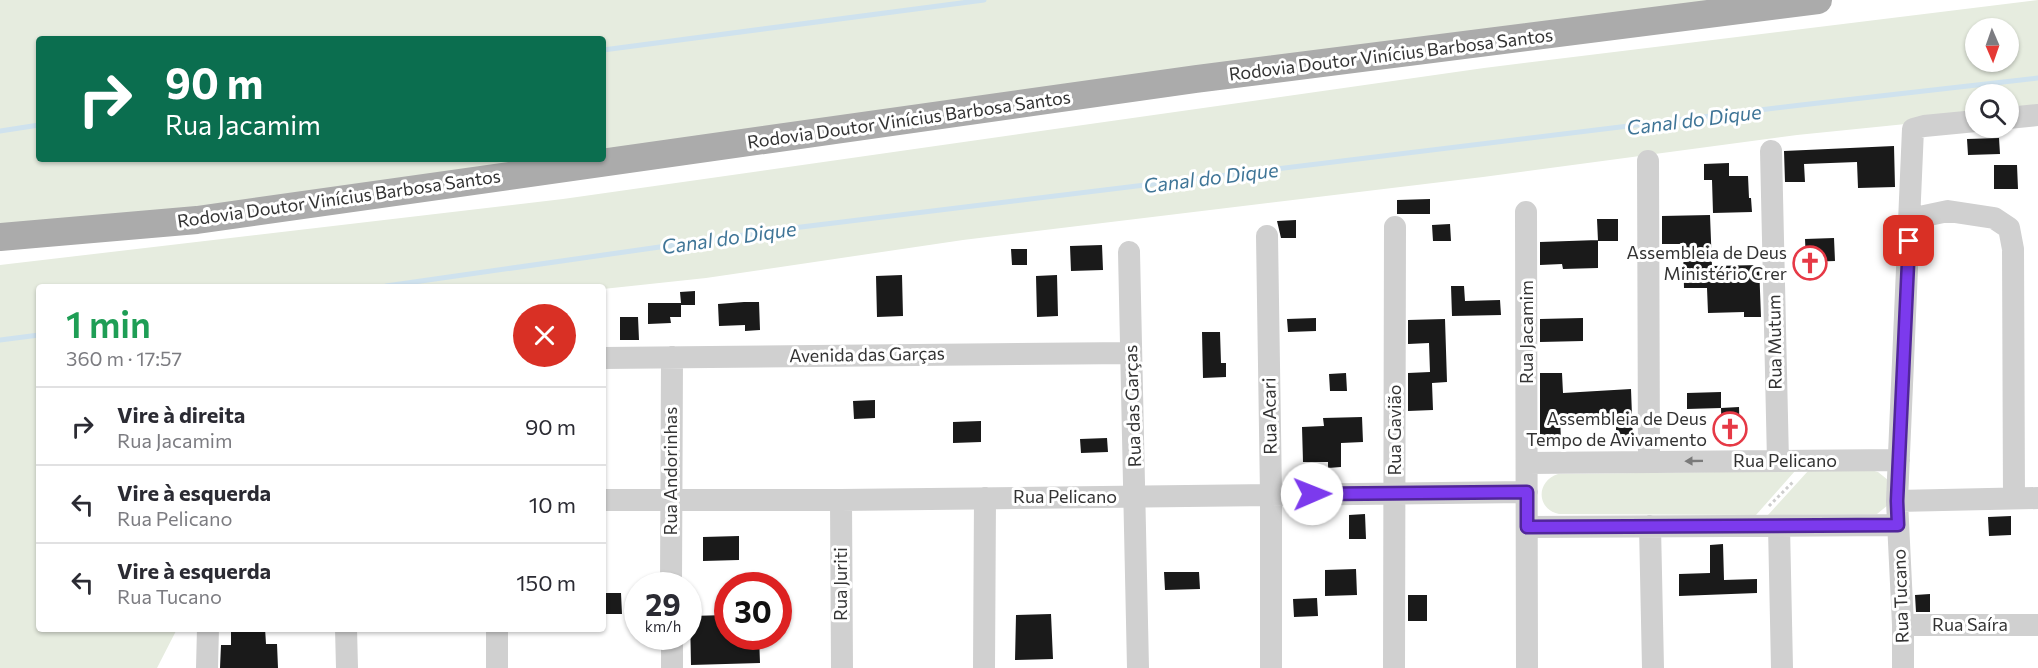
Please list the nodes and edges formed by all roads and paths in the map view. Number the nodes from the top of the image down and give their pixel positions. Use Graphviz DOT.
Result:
graph roads {
  1 [pos="1818,0"];
  2 [pos="2038,116"];
  3 [pos="2019,117"];
  4 [pos="1965,122"];
  5 [pos="1771,151"];
  6 [pos="1648,161"];
  7 [pos="1526,212"];
  8 [pos="1910,219"];
  9 [pos="1395,227"];
  10 [pos="1266,236"];
  11 [pos="0,237"];
  12 [pos="1129,252"];
  13 [pos="1131,353"];
  14 [pos="606,357"];
  15 [pos="672,357"];
  16 [pos="1778,460"];
  17 [pos="1803,460"];
  18 [pos="1899,460"];
  19 [pos="1649,462"];
  20 [pos="1527,463"];
  21 [pos="1527,492"];
  22 [pos="1395,493"];
  23 [pos="1271,494"];
  24 [pos="1135,497"];
  25 [pos="985,498"];
  26 [pos="2014,498"];
  27 [pos="2038,498"];
  28 [pos="606,500"];
  29 [pos="670,500"];
  30 [pos="841,500"];
  31 [pos="1897,501"];
  32 [pos="1898,525"];
  33 [pos="1650,526"];
  34 [pos="1770,526"];
  35 [pos="1527,527"];
  36 [pos="671,572"];
  37 [pos="1903,625"];
  38 [pos="2038,625"];
  39 [pos="207,632"];
  40 [pos="346,632"];
  41 [pos="497,632"];
  42 [pos="672,650"];
  43 [pos="207,668"];
  44 [pos="347,668"];
  45 [pos="497,668"];
  46 [pos="672,668"];
  47 [pos="842,668"];
  48 [pos="984,668"];
  49 [pos="1138,668"];
  50 [pos="1271,668"];
  51 [pos="1394,668"];
  52 [pos="1527,668"];
  53 [pos="1653,668"];
  54 [pos="1782,668"];
  55 [pos="1903,668"];
  1 -- 11 [label="main road, Rodovia Doutor Vinícius Barbosa Santos"];
  2 -- 3 [label="street"];
  4 -- 8 [label="street, Rua Tucano"];
  5 -- 16 [label="street, Rua Mutum"];
  6 -- 19 [label="street"];
  7 -- 20 [label="street, Rua Jacamim"];
  8 -- 18 [label="street, Rua Tucano"];
  8 -- 26 [label="street"];
  9 -- 22 [label="street, Rua Gavião"];
  10 -- 23 [label="street, Rua Acari"];
  12 -- 13 [label="street, Rua das Garças"];
  13 -- 15 [label="street, Avenida das Garças"];
  13 -- 24 [label="street, Rua das Garças"];
  14 -- 15 [label="street, Avenida das Garças"];
  15 -- 29 [label="street, Rua Andorinhas"];
  16 -- 17 [label="street, Rua Pelicano"];
  16 -- 19 [label="street, Rua Pelicano, one-way"];
  17 -- 18 [label="street, Rua Pelicano"];
  17 -- 34 [label="path"];
  18 -- 31 [label="street, Rua Tucano"];
  19 -- 20 [label="street, Rua Pelicano"];
  20 -- 21 [label="street, Rua Jacamim"];
  21 -- 22 [label="street, Rua Pelicano"];
  21 -- 35 [label="street, Rua Jacamim"];
  22 -- 23 [label="street, Rua Pelicano"];
  22 -- 51 [label="street, Rua Gavião"];
  23 -- 24 [label="street, Rua Pelicano"];
  23 -- 50 [label="street, Rua Acari"];
  24 -- 25 [label="street, Rua Pelicano"];
  24 -- 49 [label="street, Rua das Garças"];
  25 -- 30 [label="street, Rua Pelicano"];
  25 -- 48 [label="street"];
  26 -- 27 [label="street"];
  26 -- 31 [label="street"];
  28 -- 29 [label="street, Rua Pelicano"];
  29 -- 30 [label="street, Rua Pelicano"];
  29 -- 36 [label="street, Rua Andorinhas"];
  30 -- 47 [label="street, Rua Juriti"];
  31 -- 32 [label="street, Rua Tucano"];
  32 -- 34 [label="street"];
  32 -- 37 [label="street, Rua Tucano"];
  33 -- 34 [label="street"];
  33 -- 35 [label="street"];
  33 -- 53 [label="street"];
  34 -- 54 [label="street"];
  35 -- 52 [label="street, Rua Jacamim"];
  37 -- 38 [label="street, Rua Saíra"];
  37 -- 55 [label="street, Rua Tucano"];
  39 -- 43 [label="street"];
  40 -- 44 [label="street"];
  41 -- 45 [label="street"];
  42 -- 46 [label="street"];
}
